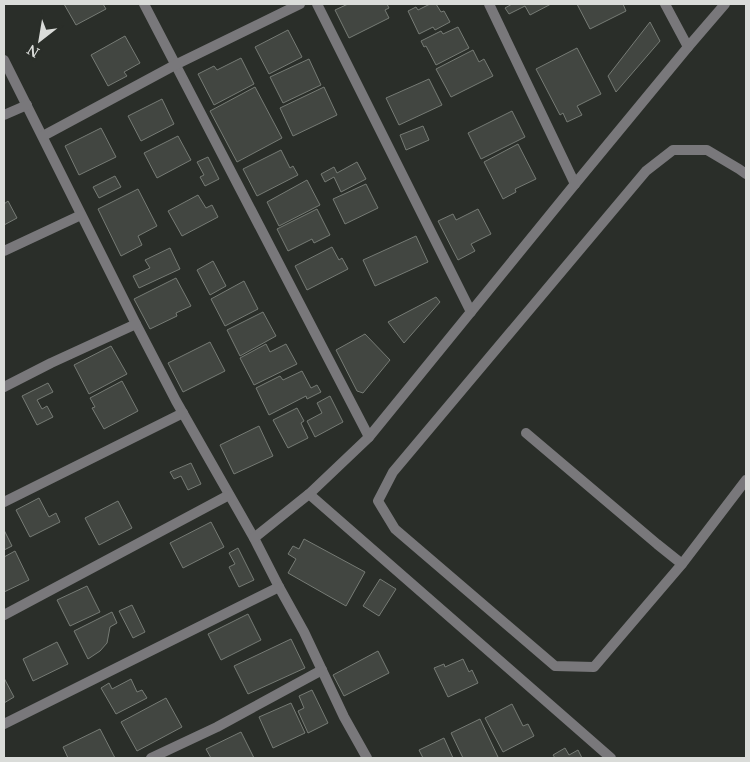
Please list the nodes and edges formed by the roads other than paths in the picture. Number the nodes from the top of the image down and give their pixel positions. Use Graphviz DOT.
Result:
graph roads {
  1 [pos="144,4"];
  2 [pos="300,4"];
  3 [pos="317,4"];
  4 [pos="489,4"];
  5 [pos="665,4"];
  6 [pos="725,4"];
  7 [pos="688,47"];
  8 [pos="4,60"];
  9 [pos="175,65"];
  10 [pos="27,105"];
  11 [pos="4,115"];
  12 [pos="43,136"];
  13 [pos="746,174"];
  14 [pos="575,184"];
  15 [pos="81,215"];
  16 [pos="4,251"];
  17 [pos="471,312"];
  18 [pos="136,324"];
  19 [pos="4,387"];
  20 [pos="183,413"];
  21 [pos="526,433"];
  22 [pos="369,438"];
  23 [pos="746,480"];
  24 [pos="309,494"];
  25 [pos="229,495"];
  26 [pos="4,502"];
  27 [pos="254,538"];
  28 [pos="682,564"];
  29 [pos="278,586"];
  30 [pos="4,615"];
  31 [pos="322,670"];
  32 [pos="4,724"];
  33 [pos="151,758"];
  34 [pos="367,758"];
  35 [pos="611,758"];
  1 -- 9 [label="street"];
  2 -- 9 [label="street"];
  3 -- 17 [label="street"];
  4 -- 14 [label="street"];
  5 -- 7 [label="street"];
  6 -- 7 [label="street"];
  7 -- 14 [label="street"];
  8 -- 10 [label="street"];
  9 -- 12 [label="street"];
  9 -- 22 [label="street"];
  10 -- 11 [label="street"];
  10 -- 12 [label="street"];
  12 -- 15 [label="street"];
  13 -- 28 [label="street"];
  14 -- 17 [label="street"];
  15 -- 16 [label="street"];
  15 -- 18 [label="street"];
  17 -- 22 [label="street"];
  18 -- 19 [label="street"];
  18 -- 20 [label="street"];
  20 -- 25 [label="street"];
  20 -- 26 [label="street"];
  21 -- 28 [label="street"];
  22 -- 24 [label="street"];
  23 -- 28 [label="street"];
  24 -- 27 [label="street"];
  24 -- 35 [label="street"];
  25 -- 27 [label="street"];
  25 -- 30 [label="street"];
  27 -- 29 [label="street"];
  29 -- 31 [label="street"];
  29 -- 32 [label="street"];
  31 -- 33 [label="street"];
  31 -- 34 [label="street"];
}
